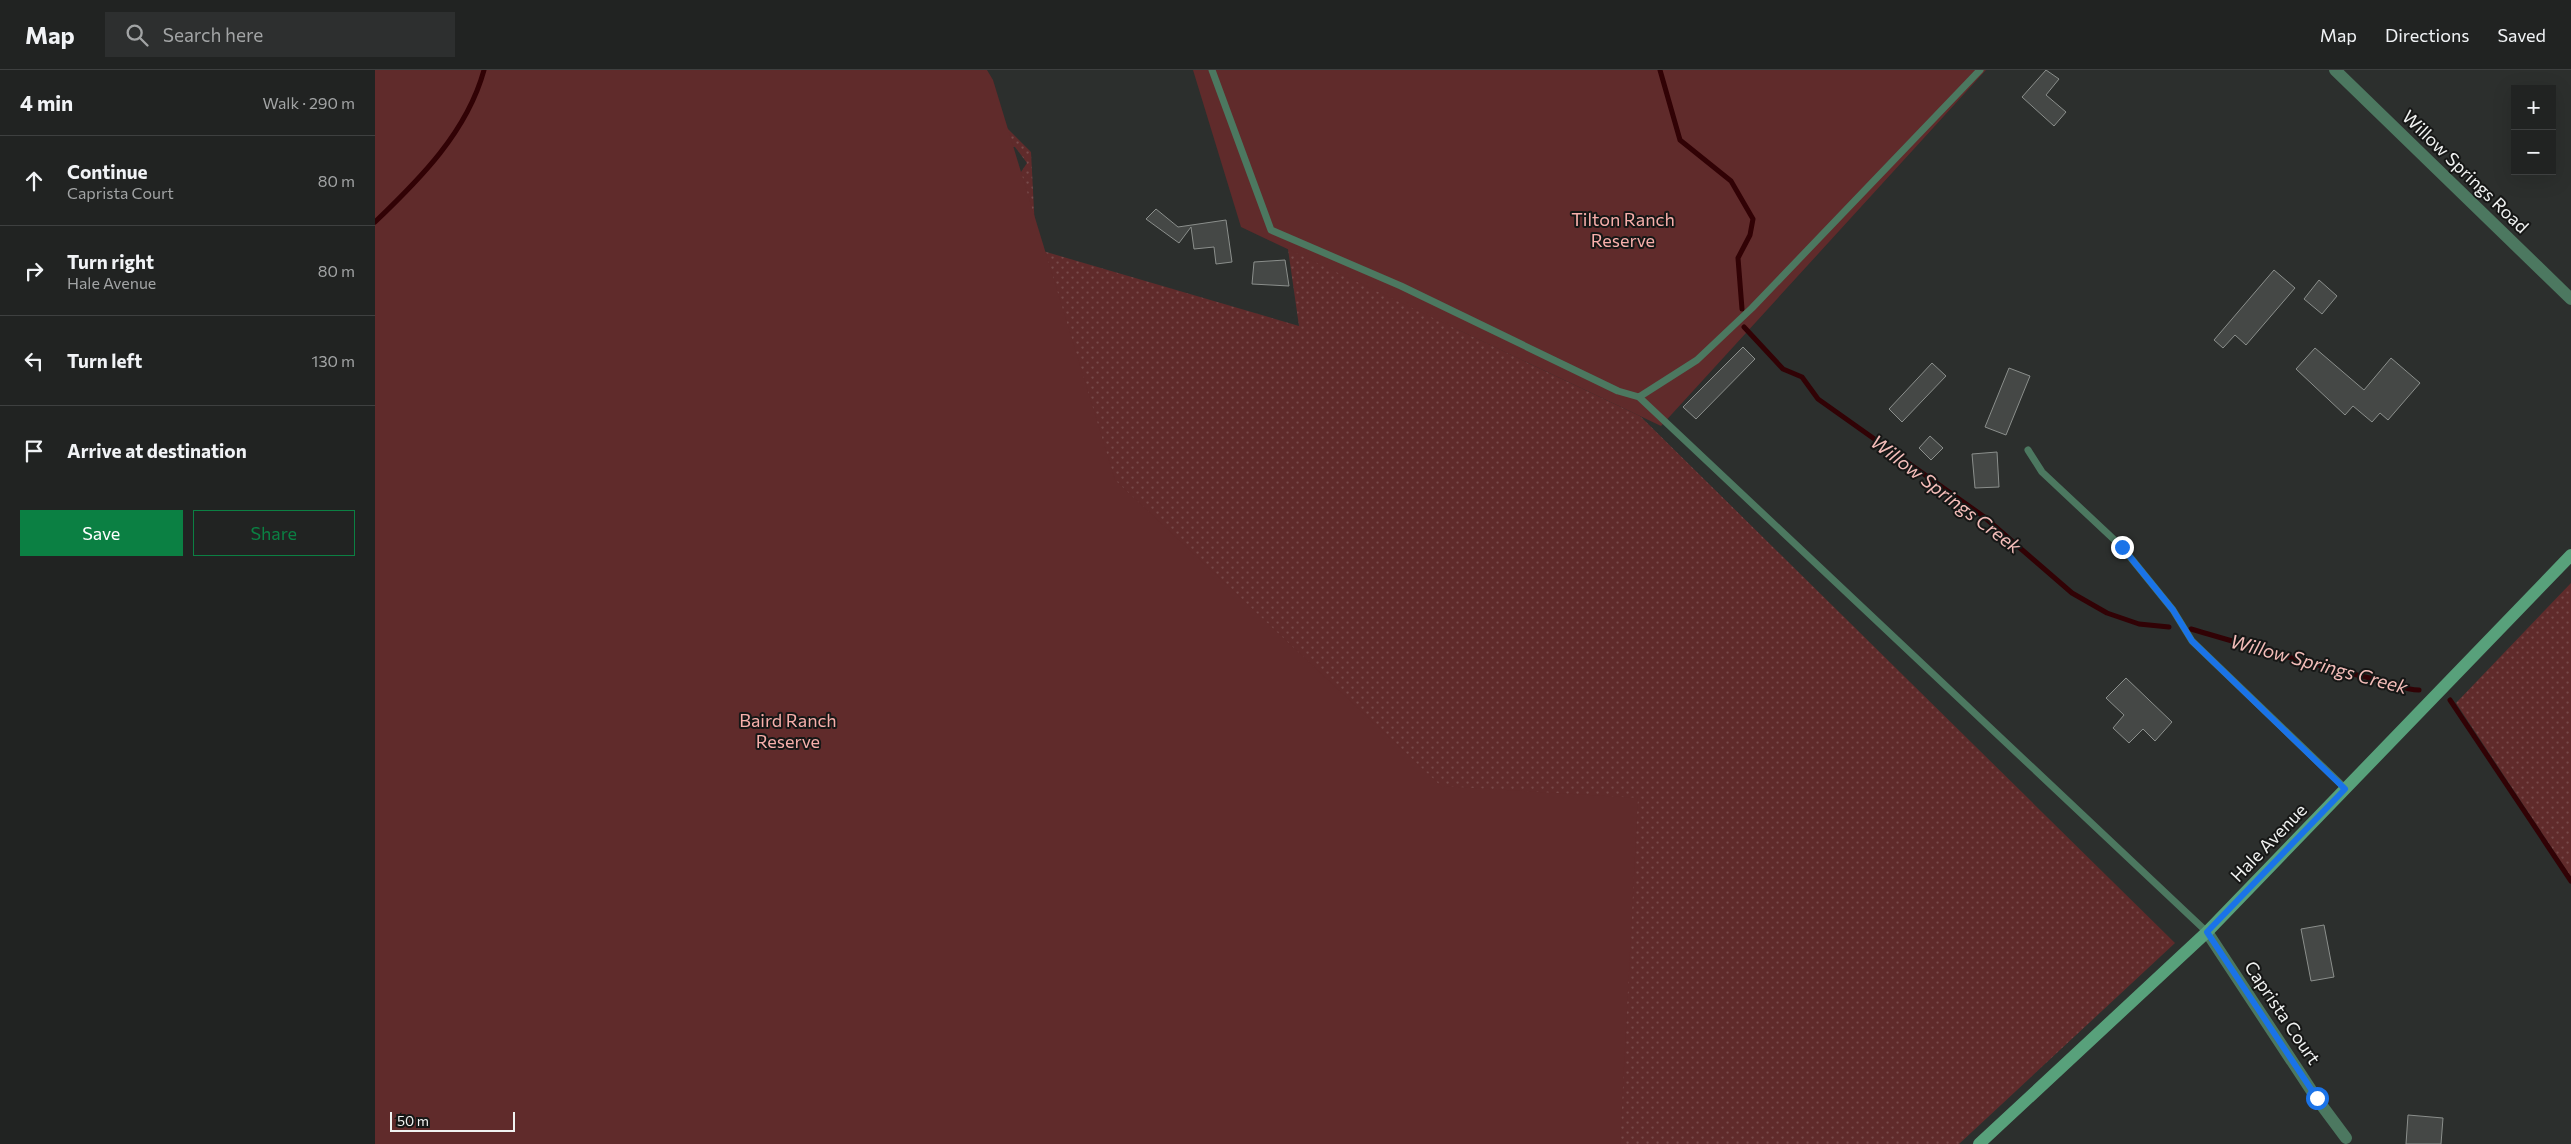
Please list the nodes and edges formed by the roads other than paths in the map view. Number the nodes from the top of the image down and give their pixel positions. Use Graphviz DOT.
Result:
graph roads {
  1 [pos="1212,70"];
  2 [pos="1980,70"];
  3 [pos="2335,70"];
  4 [pos="2571,299"];
  5 [pos="1639,397"];
  6 [pos="2028,450"];
  7 [pos="2571,555"];
  8 [pos="2345,789"];
  9 [pos="2207,932"];
  10 [pos="2346,1138"];
  11 [pos="1979,1144"];
  1 -- 5 [label="lane"];
  2 -- 5 [label="lane"];
  3 -- 4 [label="street, Willow Springs Road"];
  5 -- 9 [label="lane"];
  6 -- 8 [label="lane"];
  7 -- 8 [label="main road, Hale Avenue"];
  8 -- 9 [label="main road, Hale Avenue"];
  9 -- 10 [label="street, Caprista Court"];
  9 -- 11 [label="main road, Hale Avenue"];
}
